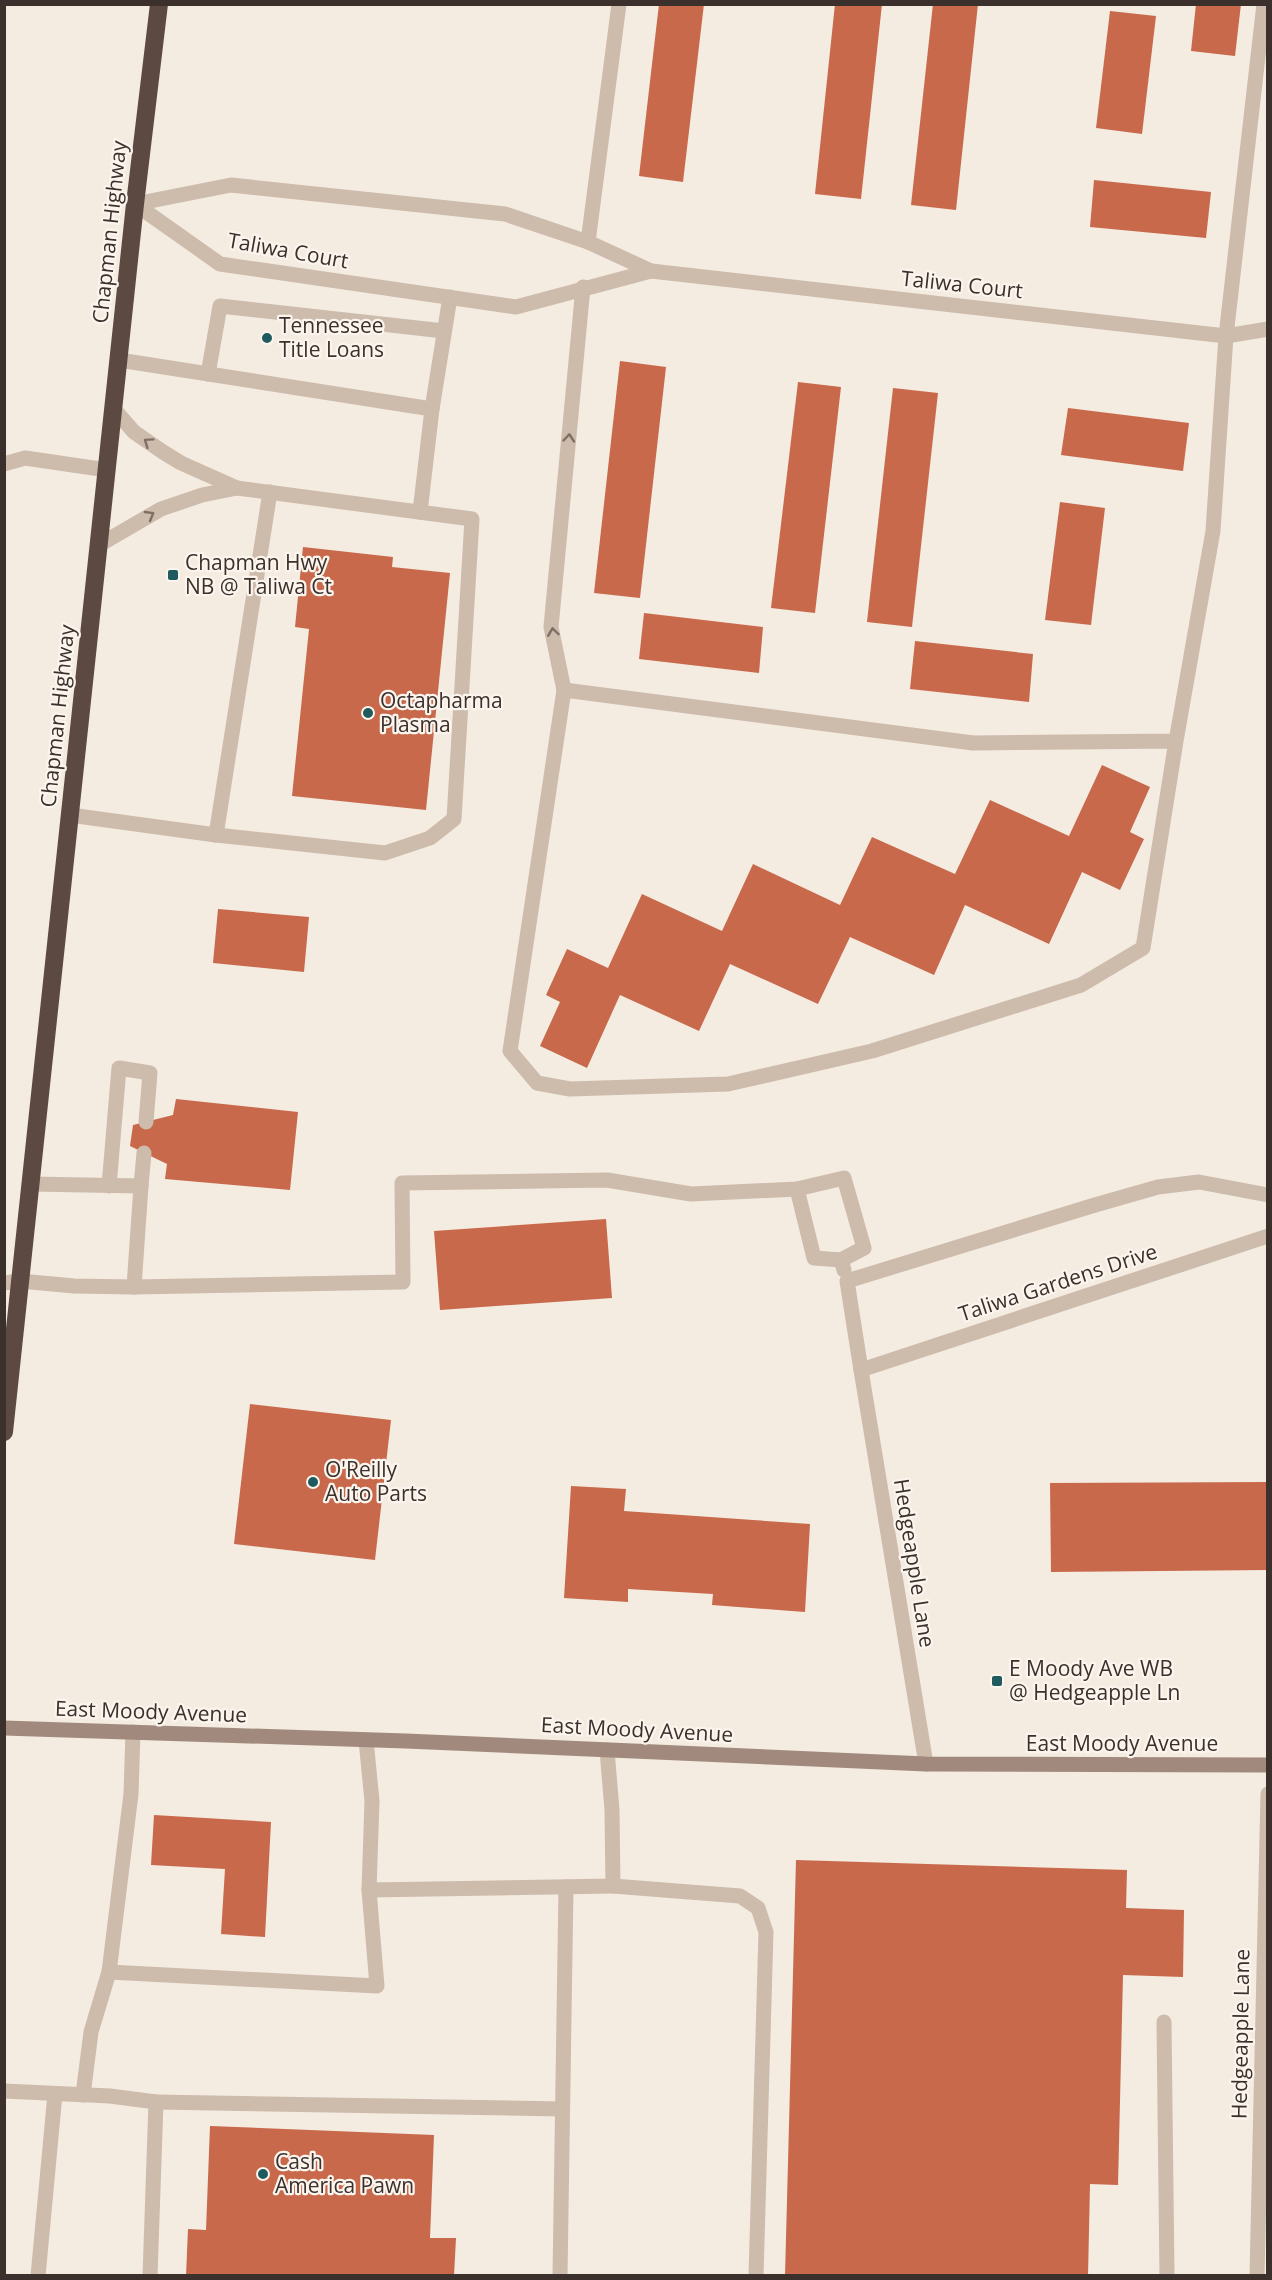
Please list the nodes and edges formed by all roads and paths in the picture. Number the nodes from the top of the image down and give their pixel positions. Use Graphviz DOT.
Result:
graph roads {
  1 [pos="159,4"];
  2 [pos="619,4"];
  3 [pos="1264,4"];
  4 [pos="135,204"];
  5 [pos="588,242"];
  6 [pos="651,271"];
  7 [pos="583,287"];
  8 [pos="450,297"];
  9 [pos="1268,329"];
  10 [pos="444,331"];
  11 [pos="1226,336"];
  12 [pos="119,360"];
  13 [pos="208,374"];
  14 [pos="113,408"];
  15 [pos="432,409"];
  16 [pos="4,464"];
  17 [pos="107,470"];
  18 [pos="237,488"];
  19 [pos="270,492"];
  20 [pos="420,512"];
  21 [pos="99,544"];
  22 [pos="564,690"];
  23 [pos="1176,741"];
  24 [pos="70,815"];
  25 [pos="216,835"];
  26 [pos="146,1122"];
  27 [pos="144,1153"];
  28 [pos="30,1184"];
  29 [pos="109,1186"];
  30 [pos="141,1186"];
  31 [pos="796,1190"];
  32 [pos="1268,1195"];
  33 [pos="1268,1236"];
  34 [pos="841,1260"];
  35 [pos="847,1281"];
  36 [pos="12,1282"];
  37 [pos="135,1287"];
  38 [pos="861,1370"];
  39 [pos="4,1432"];
  40 [pos="4,1728"];
  41 [pos="133,1732"];
  42 [pos="366,1740"];
  43 [pos="607,1750"];
  44 [pos="926,1764"];
  45 [pos="1268,1765"];
  46 [pos="1268,1794"];
  47 [pos="613,1886"];
  48 [pos="566,1887"];
  49 [pos="369,1890"];
  50 [pos="109,1972"];
  51 [pos="1164,2022"];
  52 [pos="4,2091"];
  53 [pos="55,2094"];
  54 [pos="83,2095"];
  55 [pos="156,2102"];
  56 [pos="562,2109"];
  57 [pos="38,2276"];
  58 [pos="150,2276"];
  59 [pos="560,2276"];
  60 [pos="756,2276"];
  61 [pos="1167,2276"];
  62 [pos="1257,2276"];
  1 -- 4 [label="highway, Chapman Highway"];
  2 -- 5 [label="street"];
  3 -- 11 [label="street"];
  4 -- 5 [label="street, Taliwa Court"];
  4 -- 8 [label="street, Taliwa Court"];
  4 -- 12 [label="highway, Chapman Highway"];
  5 -- 6 [label="street, Taliwa Court"];
  6 -- 7 [label="street, Taliwa Court"];
  6 -- 11 [label="street, Taliwa Court"];
  7 -- 8 [label="street, Taliwa Court"];
  22 -- 7 [label="street, one-way"];
  8 -- 10 [label="street"];
  9 -- 11 [label="street, Taliwa Court"];
  10 -- 13 [label="street"];
  10 -- 15 [label="street"];
  11 -- 23 [label="street"];
  12 -- 13 [label="street"];
  12 -- 14 [label="highway, Chapman Highway"];
  13 -- 15 [label="street"];
  14 -- 17 [label="highway, Chapman Highway"];
  18 -- 14 [label="street, one-way"];
  15 -- 20 [label="street"];
  16 -- 17 [label="street"];
  17 -- 21 [label="highway, Chapman Highway"];
  18 -- 19 [label="street"];
  21 -- 18 [label="street, one-way"];
  19 -- 20 [label="street"];
  19 -- 25 [label="street"];
  20 -- 25 [label="street"];
  21 -- 24 [label="highway, Chapman Highway"];
  22 -- 23 [label="street"];
  22 -- 23 [label="street"];
  24 -- 25 [label="street"];
  24 -- 28 [label="highway, Chapman Highway"];
  26 -- 29 [label="street"];
  27 -- 30 [label="street"];
  28 -- 29 [label="street"];
  28 -- 36 [label="highway, Chapman Highway"];
  29 -- 30 [label="street"];
  30 -- 37 [label="street"];
  31 -- 34 [label="street"];
  31 -- 34 [label="street"];
  31 -- 37 [label="street"];
  32 -- 35 [label="street"];
  33 -- 38 [label="street, Taliwa Gardens Drive"];
  34 -- 35 [label="street, Hedgeapple Lane"];
  35 -- 38 [label="street, Hedgeapple Lane"];
  36 -- 37 [label="street"];
  36 -- 39 [label="highway, Chapman Highway"];
  38 -- 44 [label="street, Hedgeapple Lane"];
  40 -- 41 [label="main road, East Moody Avenue"];
  41 -- 42 [label="main road, East Moody Avenue"];
  41 -- 50 [label="street"];
  42 -- 43 [label="main road, East Moody Avenue"];
  42 -- 49 [label="street"];
  43 -- 44 [label="main road, East Moody Avenue"];
  43 -- 47 [label="street"];
  44 -- 45 [label="main road, East Moody Avenue"];
  46 -- 62 [label="street, Hedgeapple Lane"];
  47 -- 48 [label="street"];
  47 -- 60 [label="street"];
  48 -- 49 [label="street"];
  48 -- 56 [label="street"];
  49 -- 50 [label="street"];
  50 -- 54 [label="street"];
  51 -- 61 [label="street"];
  52 -- 53 [label="street"];
  53 -- 54 [label="street"];
  53 -- 57 [label="street"];
  54 -- 55 [label="street"];
  55 -- 56 [label="street"];
  55 -- 58 [label="street"];
  56 -- 59 [label="street"];
}
